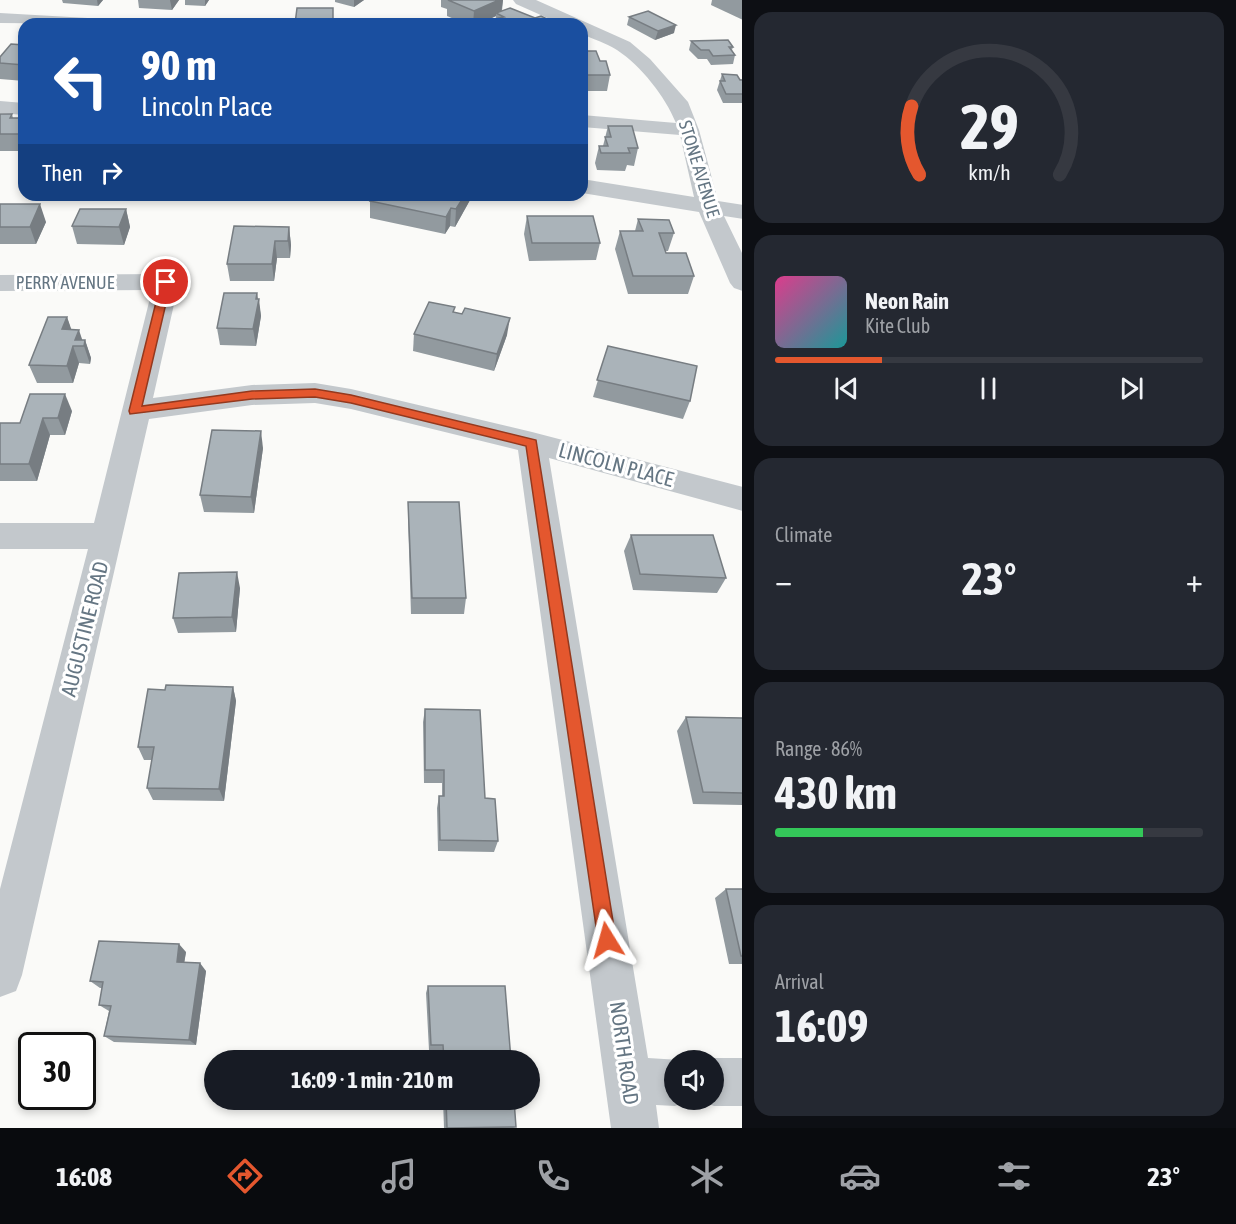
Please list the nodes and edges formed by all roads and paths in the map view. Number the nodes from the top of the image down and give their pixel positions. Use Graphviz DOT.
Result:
graph roads {
  1 [pos="522,0"];
  2 [pos="0,18"];
  3 [pos="562,18"];
  4 [pos="18,19"];
  5 [pos="588,30"];
  6 [pos="0,107"];
  7 [pos="18,108"];
  8 [pos="588,122"];
  9 [pos="689,130"];
  10 [pos="588,187"];
  11 [pos="708,206"];
  12 [pos="742,212"];
  13 [pos="166,282"];
  14 [pos="0,283"];
  15 [pos="742,283"];
  16 [pos="135,411"];
  17 [pos="532,443"];
  18 [pos="742,499"];
  19 [pos="0,536"];
  20 [pos="107,536"];
  21 [pos="0,975"];
  22 [pos="628,1082"];
  23 [pos="664,1082"];
  24 [pos="724,1082"];
  25 [pos="742,1082"];
  26 [pos="635,1128"];
  1 -- 3 [label="street"];
  2 -- 4 [label="street"];
  5 -- 9 [label="street, STONE AVENUE"];
  6 -- 7 [label="street"];
  8 -- 9 [label="street"];
  9 -- 11 [label="street, STONE AVENUE"];
  10 -- 11 [label="street"];
  11 -- 12 [label="street"];
  11 -- 15 [label="street, STONE AVENUE"];
  13 -- 14 [label="street, PERRY AVENUE"];
  13 -- 16 [label="street, AUGUSTINE ROAD"];
  16 -- 17 [label="street, LINCOLN PLACE"];
  16 -- 20 [label="street, AUGUSTINE ROAD"];
  17 -- 18 [label="street, LINCOLN PLACE"];
  17 -- 22 [label="street, NORTH ROAD"];
  19 -- 20 [label="street"];
  20 -- 21 [label="street, AUGUSTINE ROAD"];
  22 -- 23 [label="street"];
  22 -- 26 [label="street, NORTH ROAD"];
  24 -- 25 [label="street"];
}
